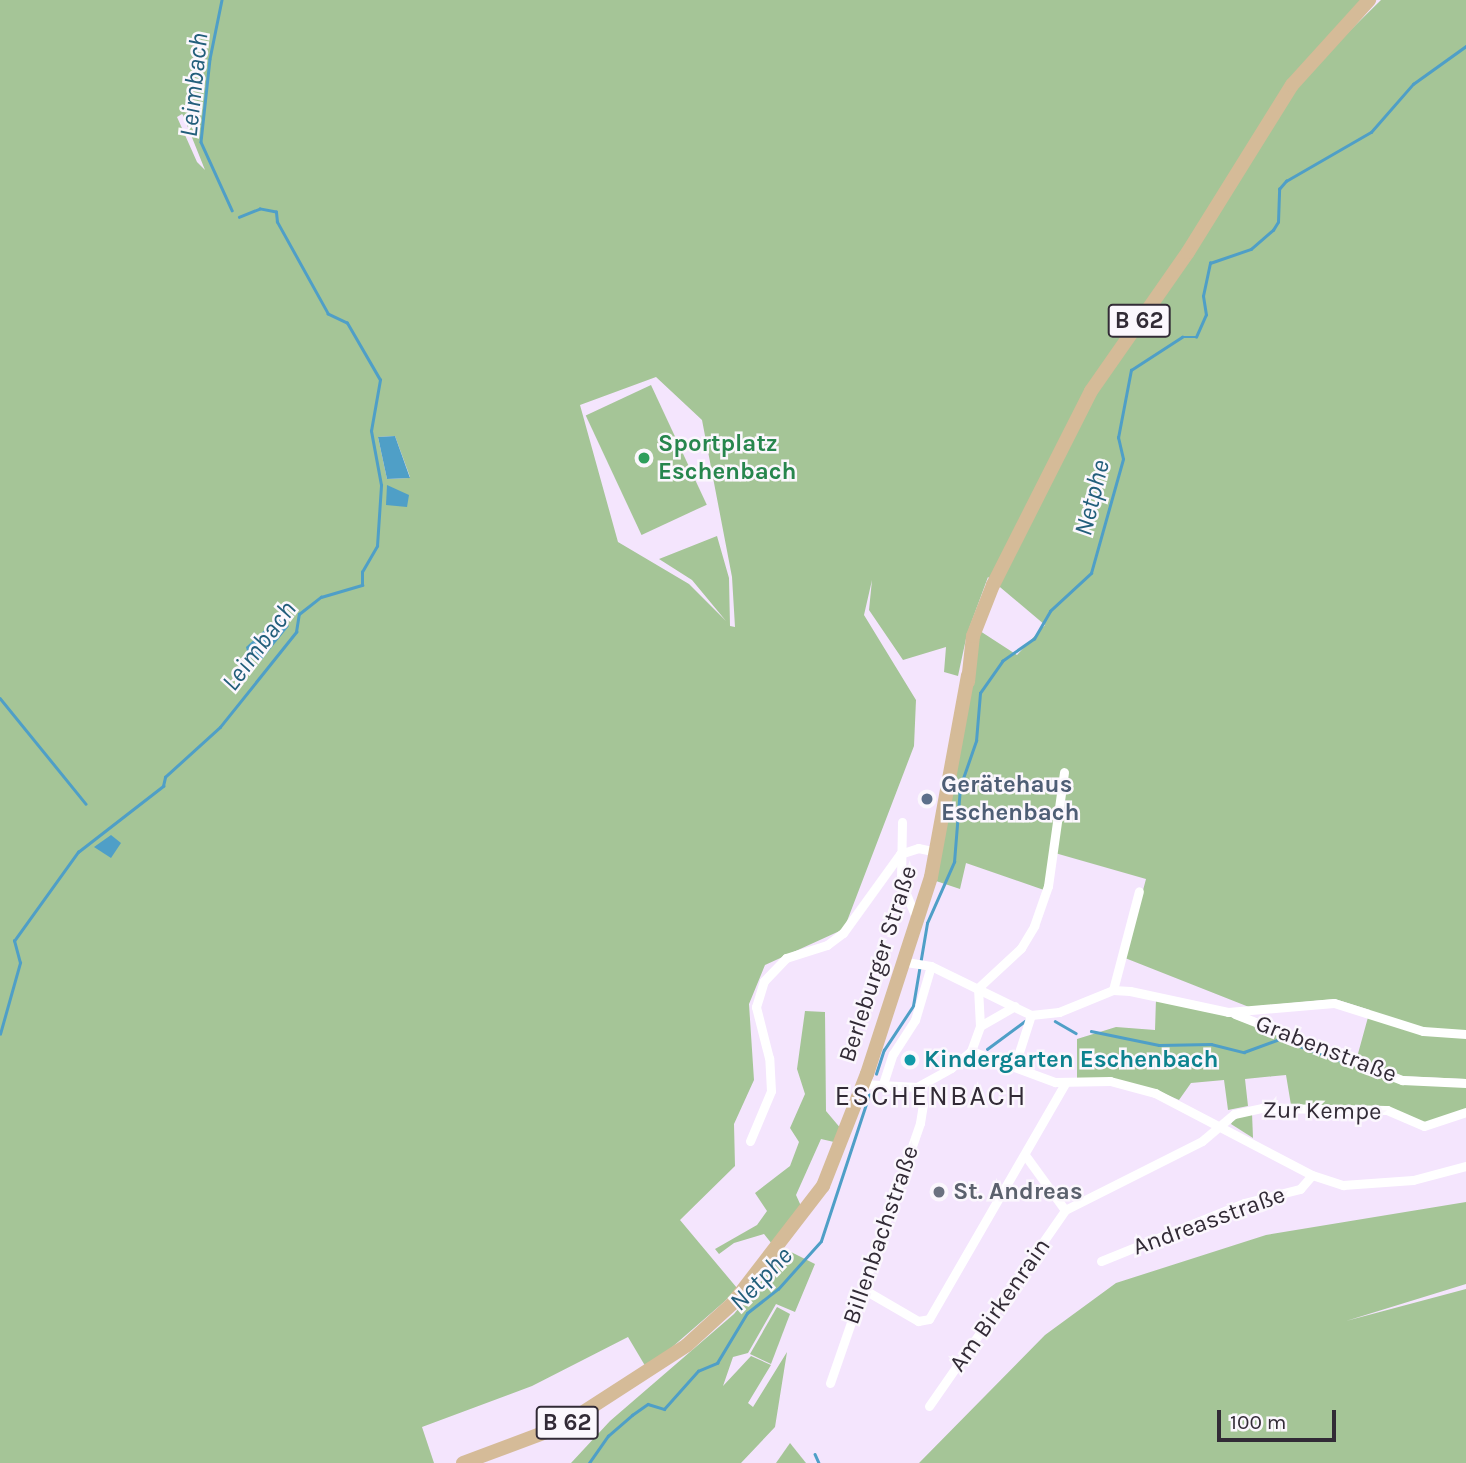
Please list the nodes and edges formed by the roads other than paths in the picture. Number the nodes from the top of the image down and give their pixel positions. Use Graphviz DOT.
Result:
graph roads {
  1 [pos="1369,0"];
  2 [pos="1064,772"];
  3 [pos="902,822"];
  4 [pos="937,852"];
  5 [pos="900,854"];
  6 [pos="1139,891"];
  7 [pos="918,922"];
  8 [pos="910,962"];
  9 [pos="928,965"];
  10 [pos="978,988"];
  11 [pos="1113,990"];
  12 [pos="1015,1006"];
  13 [pos="1228,1012"];
  14 [pos="1031,1014"];
  15 [pos="980,1026"];
  16 [pos="1466,1034"];
  17 [pos="971,1051"];
  18 [pos="1015,1065"];
  19 [pos="1065,1083"];
  20 [pos="1466,1083"];
  21 [pos="863,1084"];
  22 [pos="882,1087"];
  23 [pos="917,1087"];
  24 [pos="1466,1112"];
  25 [pos="1219,1126"];
  26 [pos="750,1141"];
  27 [pos="1025,1156"];
  28 [pos="1466,1167"];
  29 [pos="1311,1175"];
  30 [pos="1065,1210"];
  31 [pos="1101,1261"];
  32 [pos="863,1289"];
  33 [pos="830,1383"];
  34 [pos="929,1406"];
  35 [pos="463,1463"];
  1 -- 4 [label="main road, Berleburger Straße / B 62"];
  2 -- 10 [label="street"];
  3 -- 5 [label="street"];
  4 -- 5 [label="street"];
  4 -- 7 [label="main road, Berleburger Straße / B 62"];
  5 -- 7 [label="street"];
  5 -- 26 [label="street"];
  6 -- 11 [label="street"];
  7 -- 8 [label="main road, Berleburger Straße / B 62"];
  8 -- 9 [label="street"];
  8 -- 21 [label="main road, Berleburger Straße / B 62"];
  9 -- 10 [label="street"];
  9 -- 22 [label="street"];
  10 -- 12 [label="street"];
  10 -- 15 [label="street"];
  11 -- 13 [label="street"];
  11 -- 14 [label="street"];
  12 -- 14 [label="street"];
  12 -- 15 [label="street"];
  13 -- 16 [label="street"];
  13 -- 20 [label="street, Grabenstraße"];
  14 -- 18 [label="street"];
  15 -- 17 [label="street"];
  17 -- 18 [label="street"];
  17 -- 23 [label="street"];
  18 -- 19 [label="street"];
  19 -- 25 [label="street"];
  19 -- 27 [label="street"];
  21 -- 22 [label="street"];
  21 -- 35 [label="main road, Berleburger Straße / B 62"];
  22 -- 23 [label="street"];
  23 -- 32 [label="street, Billenbachstraße"];
  24 -- 25 [label="street, Zur Kempe"];
  25 -- 29 [label="street"];
  25 -- 30 [label="street, Am Birkenrain"];
  27 -- 30 [label="street"];
  27 -- 32 [label="street"];
  28 -- 29 [label="street"];
  29 -- 31 [label="street, Andreasstraße"];
  30 -- 34 [label="street, Am Birkenrain"];
  32 -- 33 [label="street, Billenbachstraße"];
}
